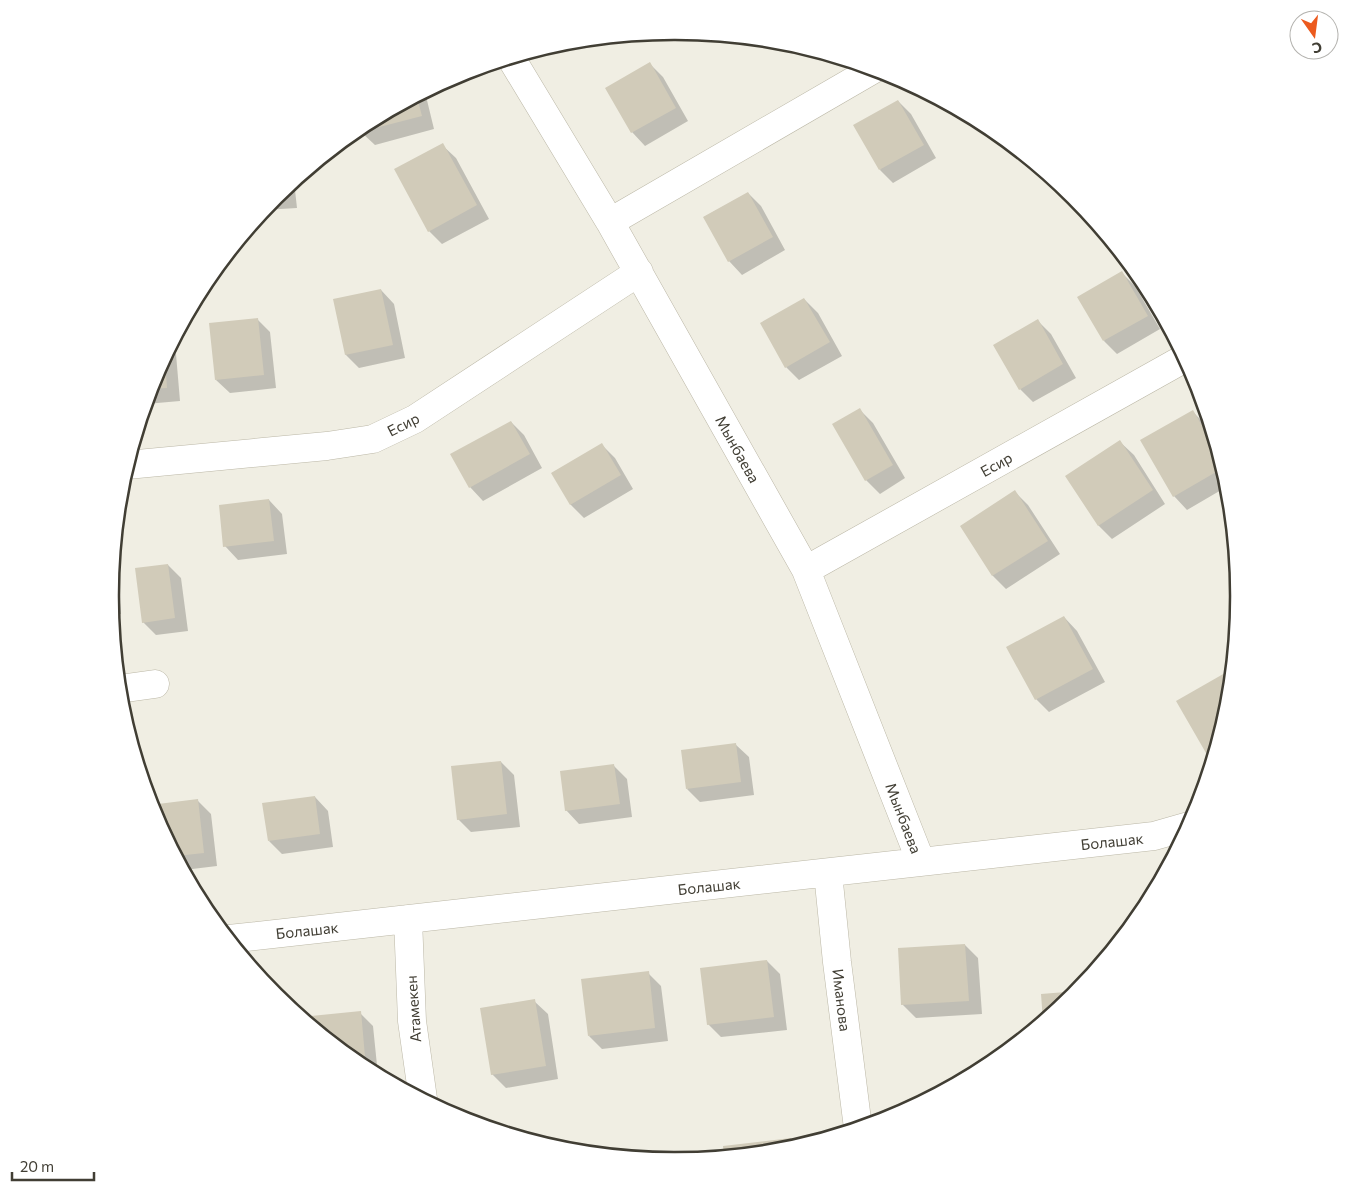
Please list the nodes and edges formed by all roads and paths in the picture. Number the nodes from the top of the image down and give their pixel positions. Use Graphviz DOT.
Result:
graph roads {
  1 [pos="515,64"];
  2 [pos="865,74"];
  3 [pos="610,222"];
  4 [pos="639,272"];
  5 [pos="1178,362"];
  6 [pos="134,464"];
  7 [pos="806,570"];
  8 [pos="155,684"];
  9 [pos="126,688"];
  10 [pos="1179,829"];
  11 [pos="921,862"];
  12 [pos="828,873"];
  13 [pos="408,919"];
  14 [pos="236,938"];
  15 [pos="423,1092"];
  16 [pos="857,1121"];
  1 -- 3 [label="street, Мынбаева"];
  2 -- 3 [label="street"];
  3 -- 4 [label="street, Мынбаева"];
  4 -- 6 [label="street, Есир"];
  4 -- 7 [label="street, Мынбаева"];
  5 -- 7 [label="street, Есир"];
  7 -- 11 [label="street, Мынбаева"];
  8 -- 9 [label="street"];
  10 -- 11 [label="street, Болашак"];
  11 -- 12 [label="street, Болашак"];
  12 -- 13 [label="street, Болашак"];
  12 -- 16 [label="street, Иманова"];
  13 -- 14 [label="street, Болашак"];
  13 -- 15 [label="street, Атамекен"];
}
